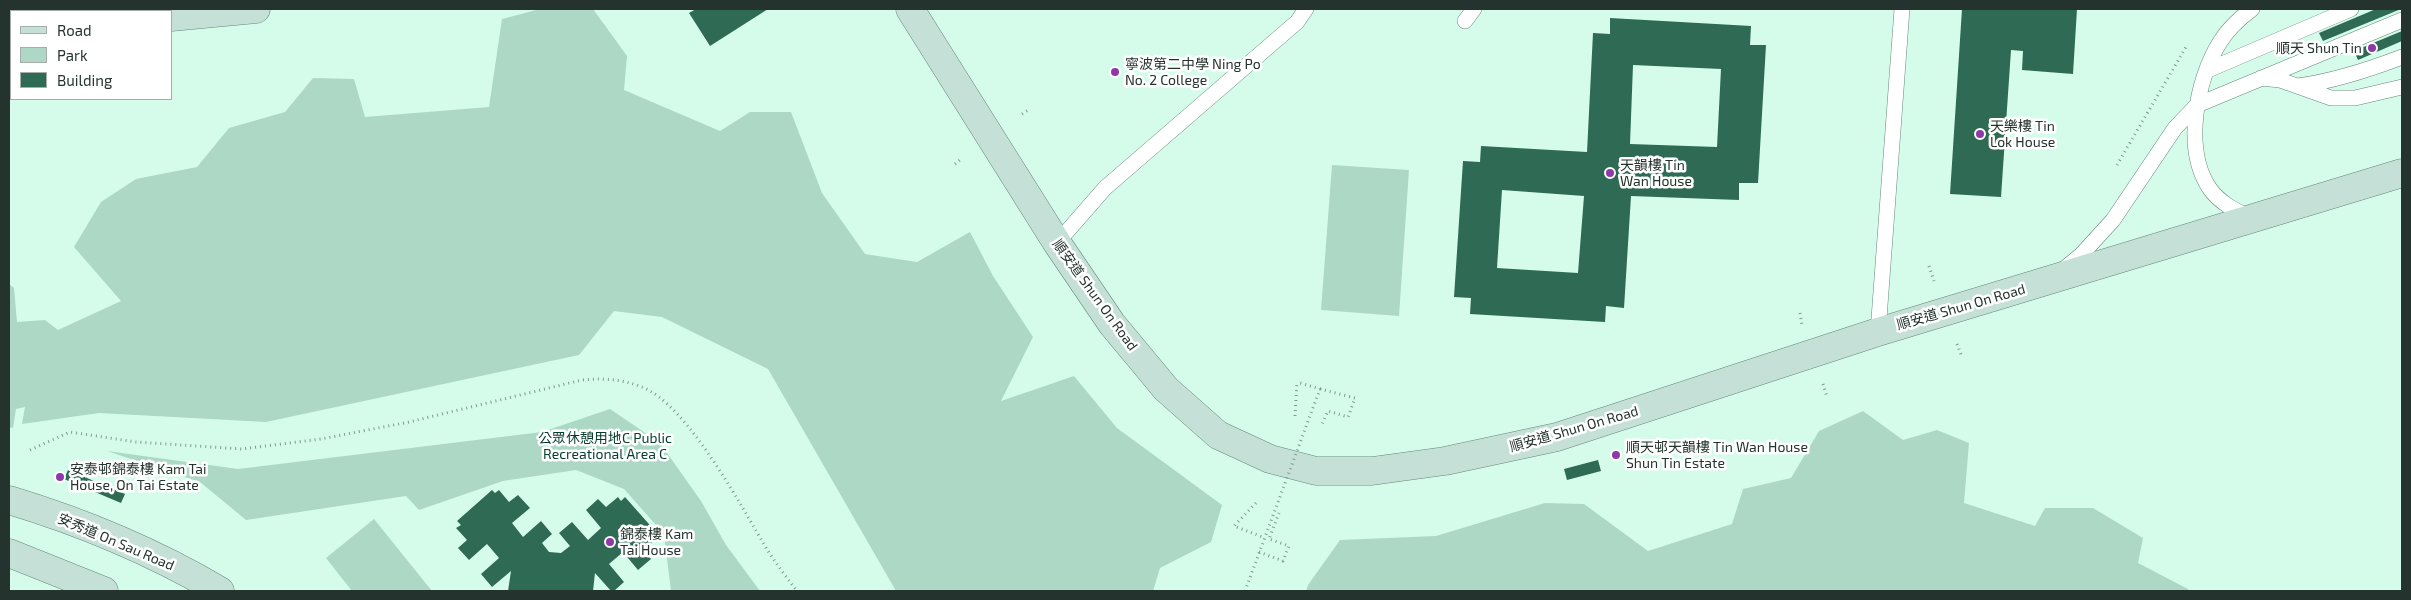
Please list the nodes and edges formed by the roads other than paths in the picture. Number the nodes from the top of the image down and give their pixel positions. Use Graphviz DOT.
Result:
graph roads {
  1 [pos="256,9"];
  2 [pos="910,9"];
  3 [pos="1306,9"];
  4 [pos="1902,9"];
  5 [pos="2252,9"];
  6 [pos="2351,9"];
  7 [pos="172,17"];
  8 [pos="2402,20"];
  9 [pos="2402,57"];
  10 [pos="2208,70"];
  11 [pos="2259,78"];
  12 [pos="2296,86"];
  13 [pos="2402,87"];
  14 [pos="2197,105"];
  15 [pos="2402,174"];
  16 [pos="2252,219"];
  17 [pos="1057,243"];
  18 [pos="2050,281"];
  19 [pos="1878,332"];
  20 [pos="9,500"];
  21 [pos="9,552"];
  22 [pos="104,591"];
  23 [pos="220,591"];
  1 -- 7 [label="street"];
  2 -- 17 [label="street, 順安道 Shun On Road"];
  3 -- 17 [label="lane"];
  4 -- 19 [label="lane"];
  5 -- 10 [label="lane"];
  6 -- 10 [label="lane"];
  8 -- 11 [label="lane"];
  9 -- 12 [label="lane"];
  10 -- 14 [label="lane"];
  11 -- 12 [label="lane"];
  11 -- 14 [label="lane"];
  12 -- 13 [label="lane"];
  14 -- 16 [label="lane"];
  14 -- 18 [label="lane"];
  15 -- 16 [label="street, 順安道 Shun On Road"];
  16 -- 18 [label="street, 順安道 Shun On Road"];
  17 -- 19 [label="street, 順安道 Shun On Road"];
  18 -- 19 [label="street, 順安道 Shun On Road"];
  20 -- 23 [label="street, 安秀道 On Sau Road"];
  21 -- 22 [label="street"];
}
